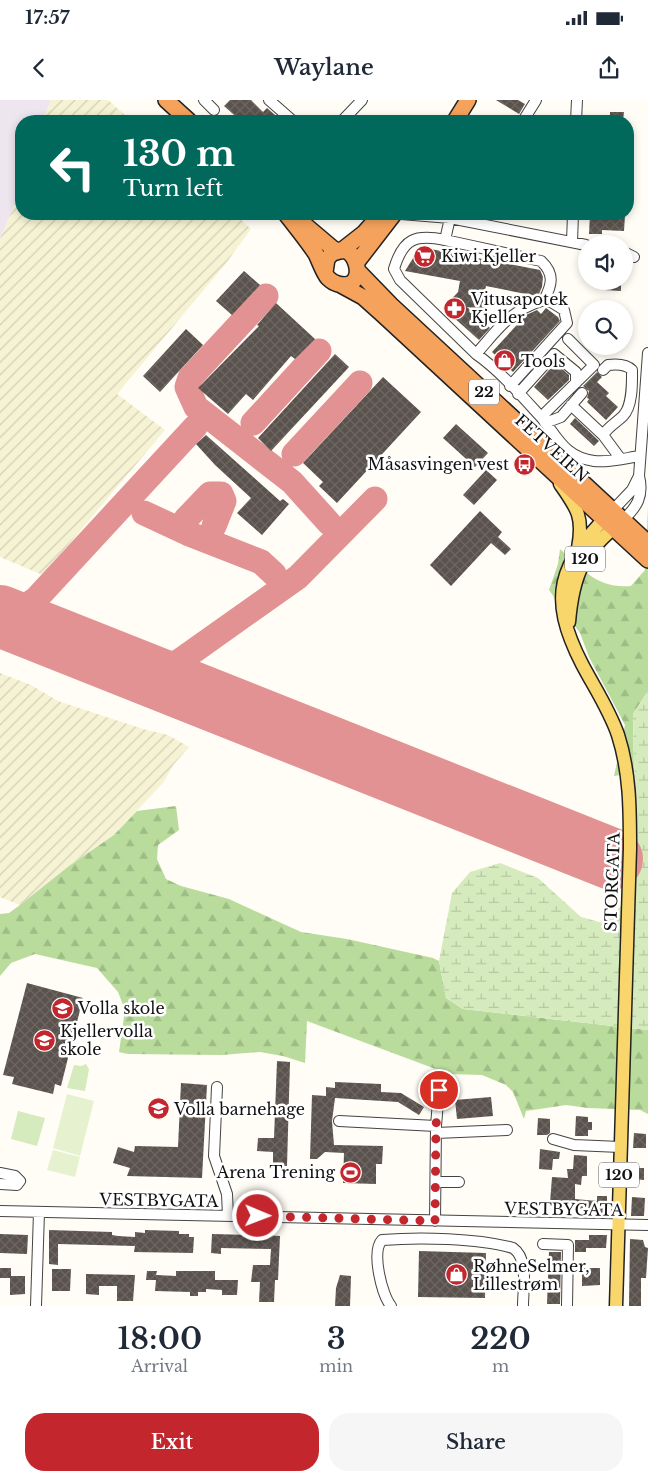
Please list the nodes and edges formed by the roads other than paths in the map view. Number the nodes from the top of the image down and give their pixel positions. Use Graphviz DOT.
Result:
graph roads {
  1 [pos="166,100"];
  2 [pos="204,100"];
  3 [pos="269,100"];
  4 [pos="362,100"];
  5 [pos="468,100"];
  6 [pos="477,100"];
  7 [pos="536,100"];
  8 [pos="577,100"];
  9 [pos="214,110"];
  10 [pos="182,115"];
  11 [pos="285,115"];
  12 [pos="348,115"];
  13 [pos="458,115"];
  14 [pos="468,115"];
  15 [pos="527,115"];
  16 [pos="576,115"];
  17 [pos="291,220"];
  18 [pos="298,220"];
  19 [pos="375,220"];
  20 [pos="390,220"];
  21 [pos="450,220"];
  22 [pos="460,220"];
  23 [pos="573,220"];
  24 [pos="446,240"];
  25 [pos="572,242"];
  26 [pos="578,243"];
  27 [pos="339,252"];
  28 [pos="357,266"];
  29 [pos="325,272"];
  30 [pos="341,285"];
  31 [pos="544,300"];
  32 [pos="568,339"];
  33 [pos="648,352"];
  34 [pos="476,354"];
  35 [pos="603,370"];
  36 [pos="576,383"];
  37 [pos="647,383"];
  38 [pos="510,386"];
  39 [pos="582,393"];
  40 [pos="518,394"];
  41 [pos="571,405"];
  42 [pos="625,414"];
  43 [pos="543,420"];
  44 [pos="645,424"];
  45 [pos="603,435"];
  46 [pos="640,456"];
  47 [pos="620,458"];
  48 [pos="553,474"];
  49 [pos="639,476"];
  50 [pos="613,519"];
  51 [pos="648,543"];
  52 [pos="577,550"];
  53 [pos="648,560"];
  54 [pos="568,630"];
  55 [pos="217,1087"];
  56 [pos="439,1090"];
  57 [pos="339,1121"];
  58 [pos="436,1130"];
  59 [pos="507,1130"];
  60 [pos="553,1139"];
  61 [pos="620,1147"];
  62 [pos="0,1173"];
  63 [pos="436,1182"];
  64 [pos="459,1182"];
  65 [pos="0,1184"];
  66 [pos="0,1211"];
  67 [pos="39,1212"];
  68 [pos="228,1216"];
  69 [pos="435,1221"];
  70 [pos="618,1225"];
  71 [pos="648,1225"];
  72 [pos="542,1244"];
  73 [pos="36,1306"];
  74 [pos="391,1306"];
  75 [pos="523,1306"];
  76 [pos="567,1306"];
  77 [pos="616,1306"];
  1 -- 10 [label="highway"];
  2 -- 9 [label="street"];
  3 -- 11 [label="street"];
  4 -- 12 [label="street"];
  5 -- 13 [label="highway"];
  6 -- 14 [label="highway"];
  7 -- 15 [label="street"];
  8 -- 16 [label="street"];
  17 -- 29 [label="highway, 22"];
  18 -- 27 [label="highway, 22"];
  19 -- 27 [label="highway"];
  20 -- 28 [label="highway"];
  21 -- 24 [label="street"];
  22 -- 25 [label="street"];
  23 -- 25 [label="street"];
  24 -- 31 [label="street"];
  24 -- 34 [label="street"];
  25 -- 26 [label="street"];
  27 -- 28 [label="highway, 22"];
  27 -- 29 [label="highway"];
  28 -- 30 [label="highway"];
  28 -- 50 [label="highway, FETVEIEN / 22"];
  29 -- 30 [label="highway, 22"];
  30 -- 48 [label="highway, FETVEIEN / 22"];
  31 -- 34 [label="street"];
  31 -- 38 [label="street"];
  32 -- 36 [label="street"];
  33 -- 37 [label="street"];
  34 -- 38 [label="street"];
  35 -- 42 [label="street"];
  36 -- 40 [label="street"];
  36 -- 43 [label="street"];
  37 -- 44 [label="street"];
  38 -- 40 [label="street"];
  39 -- 41 [label="street"];
  40 -- 43 [label="street"];
  41 -- 43 [label="street"];
  41 -- 45 [label="street"];
  42 -- 44 [label="street"];
  42 -- 45 [label="street"];
  43 -- 47 [label="street"];
  44 -- 46 [label="street"];
  45 -- 47 [label="street"];
  46 -- 47 [label="street"];
  46 -- 49 [label="street"];
  48 -- 50 [label="highway, FETVEIEN / 22"];
  48 -- 52 [label="main road"];
  49 -- 50 [label="street"];
  49 -- 50 [label="street"];
  50 -- 51 [label="highway, FETVEIEN / 22"];
  50 -- 52 [label="main road, STORGATA / 120"];
  50 -- 53 [label="highway, FETVEIEN / 22"];
  50 -- 54 [label="main road, 120"];
  52 -- 54 [label="main road, STORGATA / 120"];
  54 -- 61 [label="main road, STORGATA / 120"];
  55 -- 68 [label="street"];
  56 -- 58 [label="street"];
  57 -- 58 [label="street"];
  58 -- 59 [label="street"];
  58 -- 63 [label="street"];
  60 -- 61 [label="street"];
  61 -- 70 [label="main road, STORGATA / 120"];
  62 -- 65 [label="street"];
  63 -- 64 [label="street"];
  63 -- 69 [label="street"];
  66 -- 67 [label="street, VESTBYGATA"];
  67 -- 68 [label="street, VESTBYGATA"];
  67 -- 73 [label="street"];
  68 -- 69 [label="street, VESTBYGATA"];
  69 -- 70 [label="street, VESTBYGATA"];
  70 -- 71 [label="street, VESTBYGATA"];
  70 -- 77 [label="main road, STORGATA / 120"];
  72 -- 76 [label="street"];
  74 -- 75 [label="street"];
}
